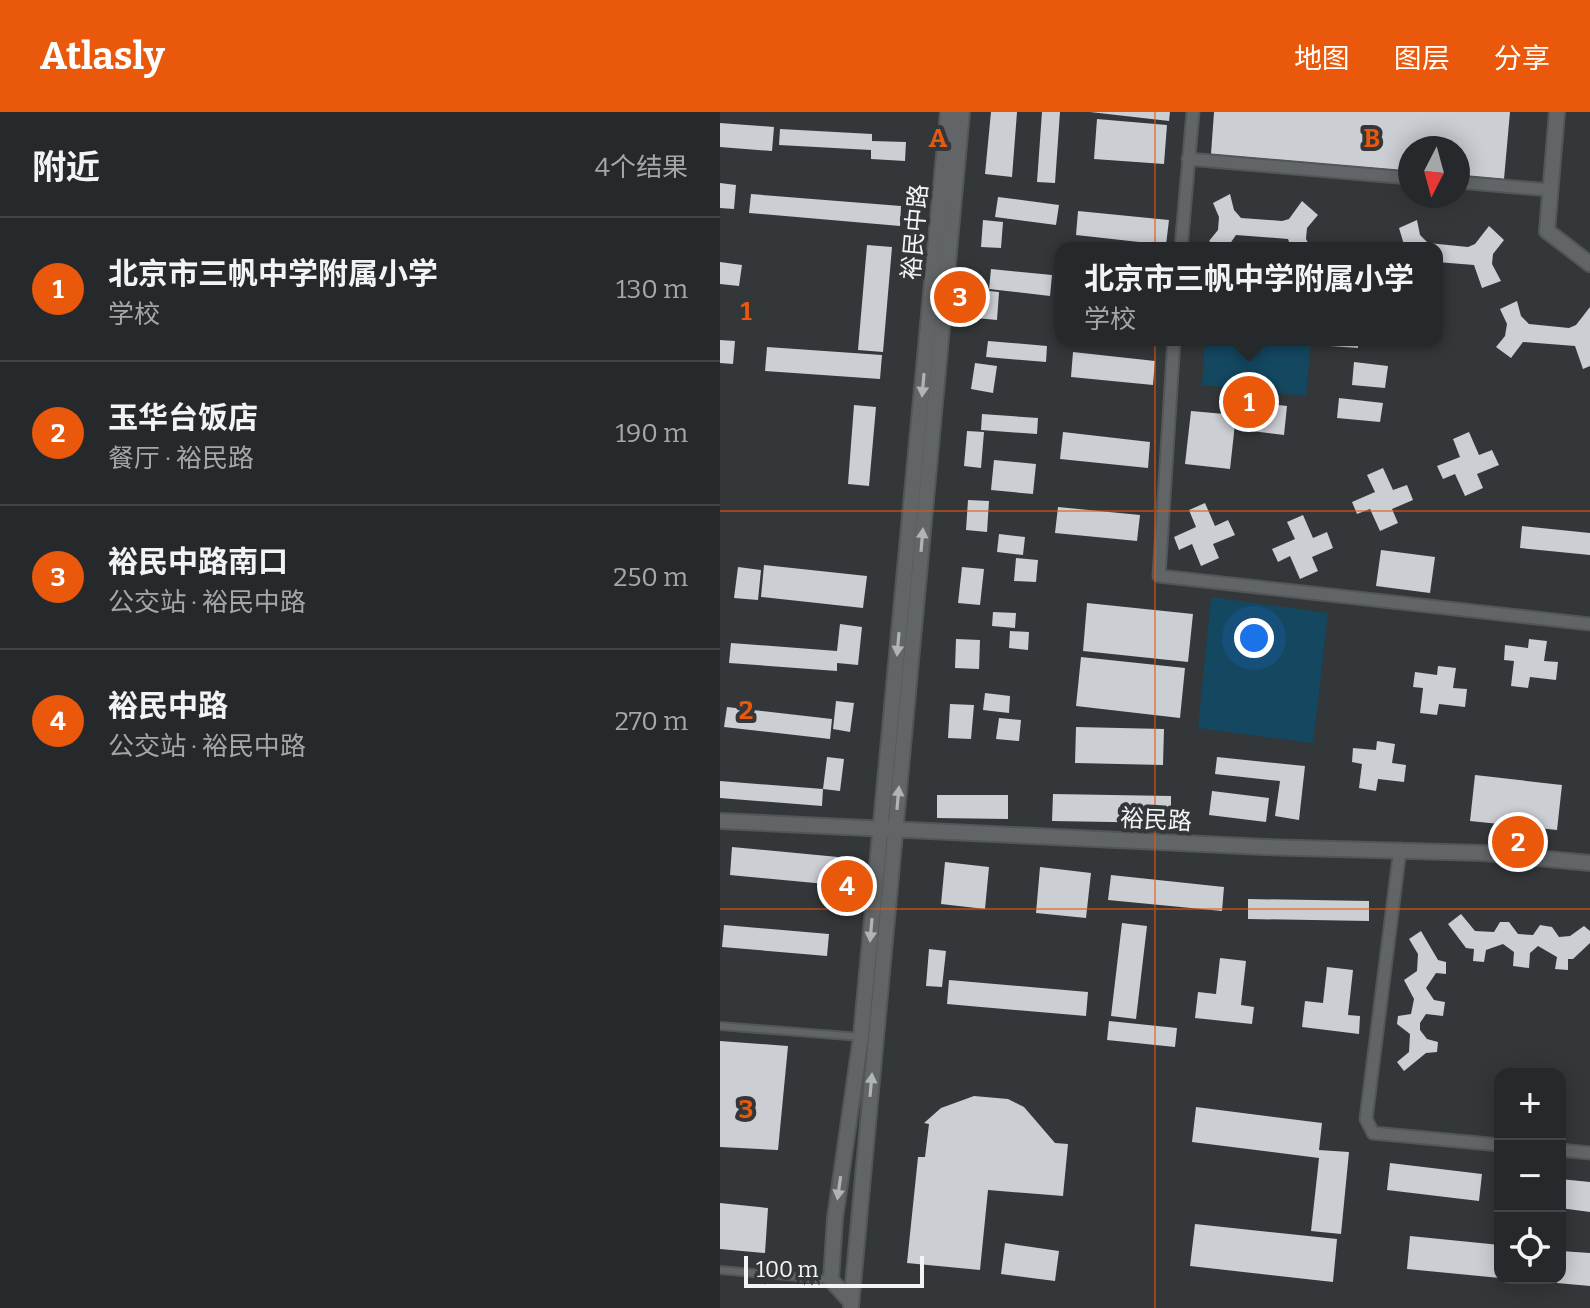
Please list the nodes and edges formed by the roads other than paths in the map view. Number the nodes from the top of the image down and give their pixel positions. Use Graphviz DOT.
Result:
graph roads {
  1 [pos="948,112"];
  2 [pos="962,112"];
  3 [pos="1193,112"];
  4 [pos="1557,112"];
  5 [pos="1188,159"];
  6 [pos="1398,177"];
  7 [pos="1470,183"];
  8 [pos="1550,190"];
  9 [pos="1181,242"];
  10 [pos="1590,264"];
  11 [pos="1174,346"];
  12 [pos="1590,624"];
  13 [pos="720,821"];
  14 [pos="888,830"];
  15 [pos="1400,849"];
  16 [pos="1590,863"];
  17 [pos="720,1026"];
  18 [pos="861,1037"];
  19 [pos="1494,1144"];
  20 [pos="1566,1151"];
  21 [pos="1590,1153"];
  22 [pos="720,1270"];
  23 [pos="831,1280"];
  24 [pos="851,1305"];
  1 -- 14 [label="street, 裕民中路, one-way"];
  14 -- 2 [label="street, 裕民中路, one-way"];
  3 -- 5 [label="street"];
  4 -- 8 [label="street"];
  5 -- 6 [label="street"];
  5 -- 9 [label="street"];
  7 -- 8 [label="street"];
  8 -- 10 [label="street"];
  11 -- 12 [label="street"];
  13 -- 14 [label="street, 裕民路"];
  14 -- 15 [label="street, 裕民路"];
  14 -- 18 [label="street, 裕民中路, one-way"];
  24 -- 14 [label="street, 裕民中路, one-way"];
  15 -- 16 [label="street, 裕民路"];
  15 -- 19 [label="street"];
  17 -- 18 [label="lane"];
  18 -- 23 [label="street, 裕民中路, one-way"];
  20 -- 21 [label="street"];
  22 -- 23 [label="lane"];
  23 -- 24 [label="street, 裕民中路"];
}
